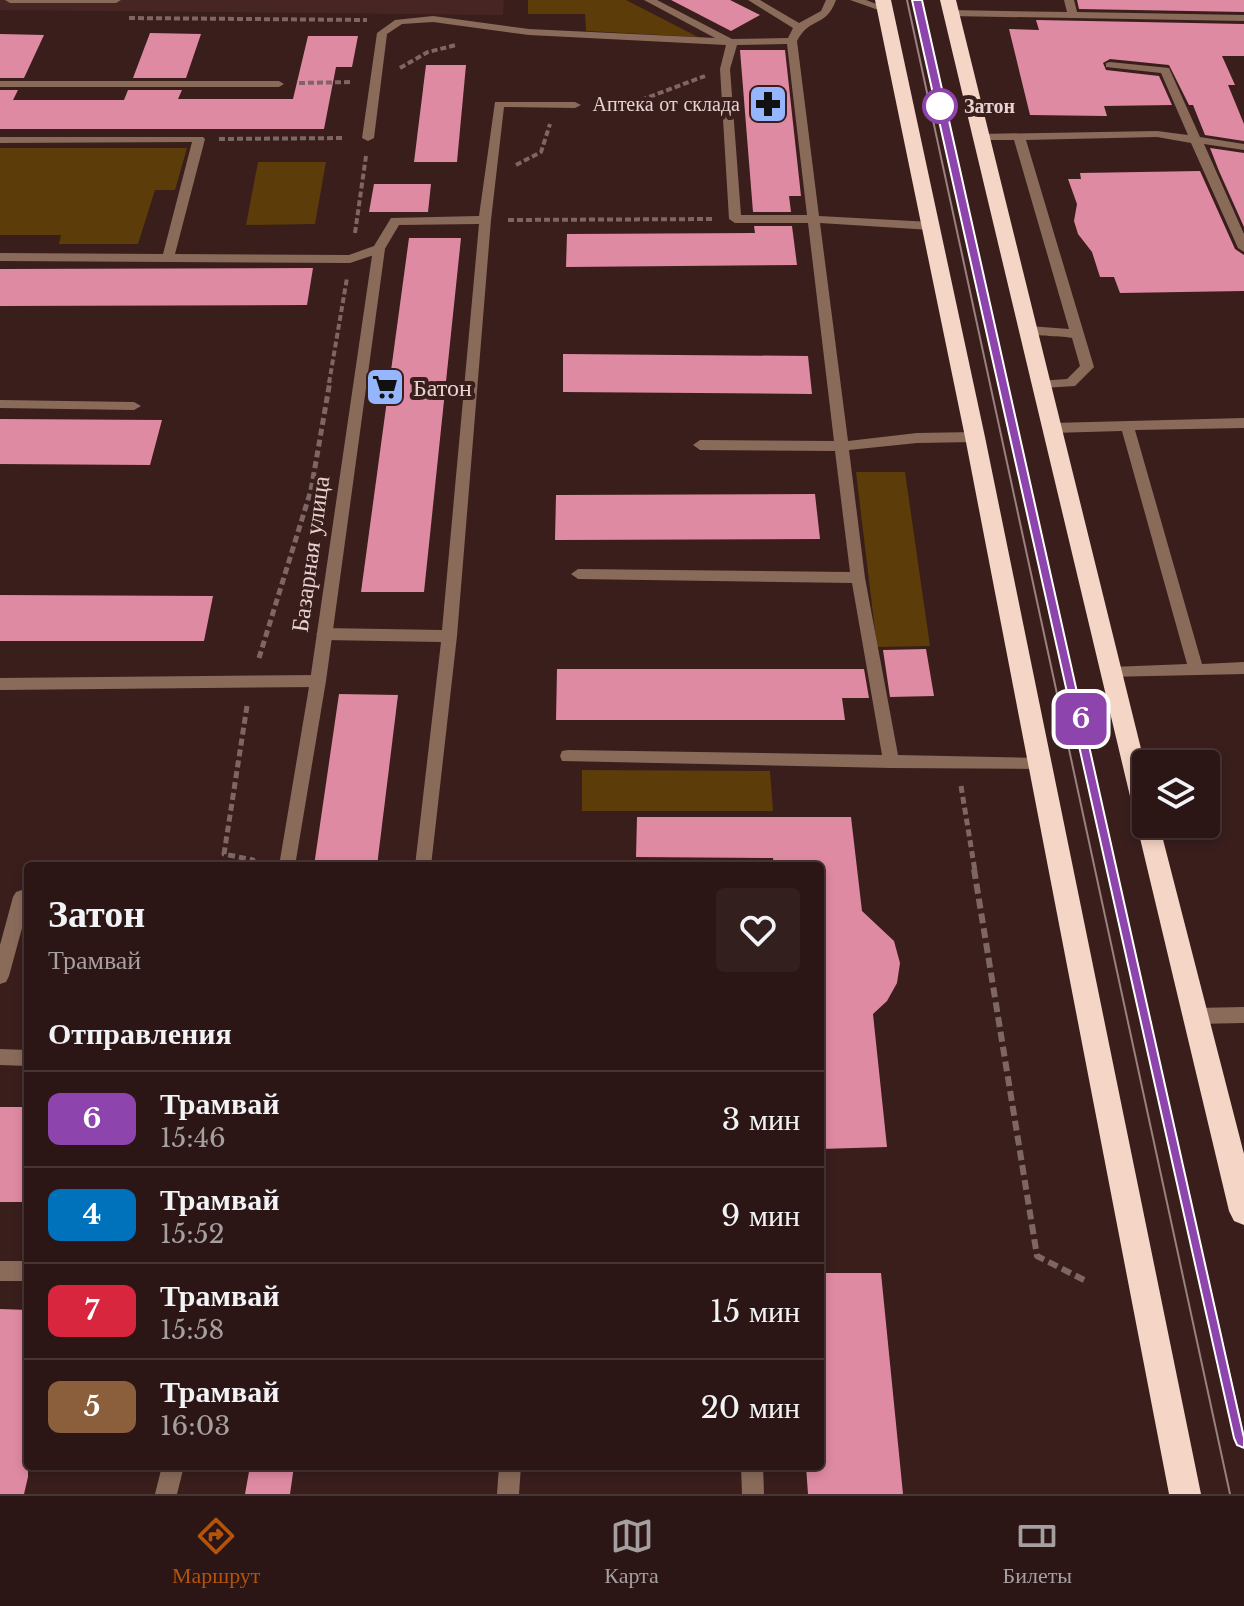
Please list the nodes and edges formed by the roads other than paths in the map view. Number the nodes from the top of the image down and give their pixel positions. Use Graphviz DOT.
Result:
graph roads {
  1 [pos="10,0"];
  2 [pos="116,0"];
  3 [pos="649,0"];
  4 [pos="753,0"];
  5 [pos="831,0"];
  6 [pos="855,0"];
  7 [pos="1069,0"];
  8 [pos="883,4"];
  9 [pos="949,6"];
  10 [pos="1073,16"];
  11 [pos="1244,18"];
  12 [pos="799,27"];
  13 [pos="792,41"];
  14 [pos="732,43"];
  15 [pos="1110,65"];
  16 [pos="0,84"];
  17 [pos="279,84"];
  18 [pos="575,105"];
  19 [pos="1019,136"];
  20 [pos="979,137"];
  21 [pos="368,138"];
  22 [pos="0,140"];
  23 [pos="1198,142"];
  24 [pos="1244,147"];
  25 [pos="814,219"];
  26 [pos="485,220"];
  27 [pos="931,226"];
  28 [pos="1244,248"];
  29 [pos="379,249"];
  30 [pos="0,257"];
  31 [pos="168,257"];
  32 [pos="1029,330"];
  33 [pos="1079,335"];
  34 [pos="1043,384"];
  35 [pos="0,404"];
  36 [pos="134,406"];
  37 [pos="1244,423"];
  38 [pos="1127,426"];
  39 [pos="1052,428"];
  40 [pos="975,437"];
  41 [pos="700,445"];
  42 [pos="843,446"];
  43 [pos="578,574"];
  44 [pos="858,578"];
  45 [pos="324,634"];
  46 [pos="449,636"];
  47 [pos="1244,668"];
  48 [pos="1196,669"];
  49 [pos="1111,673"];
  50 [pos="318,681"];
  51 [pos="0,684"];
  52 [pos="568,756"];
  53 [pos="1132,760"];
  54 [pos="891,762"];
  55 [pos="1040,764"];
  56 [pos="1151,838"];
  57 [pos="288,862"];
  58 [pos="423,862"];
  59 [pos="22,897"];
  60 [pos="0,976"];
  61 [pos="1244,1015"];
  62 [pos="1195,1016"];
  63 [pos="0,1057"];
  64 [pos="24,1058"];
  65 [pos="1244,1211"];
  66 [pos="0,1271"];
  67 [pos="24,1271"];
  68 [pos="172,1470"];
  69 [pos="510,1470"];
  70 [pos="752,1470"];
  71 [pos="166,1494"];
  72 [pos="508,1494"];
  73 [pos="753,1494"];
  74 [pos="1185,1494"];
  1 -- 2 [label="street"];
  3 -- 14 [label="street"];
  4 -- 12 [label="street"];
  5 -- 12 [label="street"];
  6 -- 8 [label="street"];
  7 -- 10 [label="street"];
  8 -- 27 [label="highway"];
  9 -- 10 [label="street"];
  9 -- 20 [label="highway"];
  10 -- 11 [label="street"];
  12 -- 13 [label="street"];
  13 -- 14 [label="street"];
  13 -- 25 [label="street"];
  14 -- 21 [label="street"];
  14 -- 25 [label="street"];
  15 -- 23 [label="street"];
  16 -- 17 [label="street"];
  18 -- 26 [label="street"];
  19 -- 20 [label="street"];
  19 -- 23 [label="street"];
  19 -- 33 [label="street"];
  20 -- 32 [label="highway"];
  22 -- 31 [label="street"];
  23 -- 24 [label="street"];
  23 -- 28 [label="street"];
  25 -- 27 [label="street"];
  25 -- 42 [label="street"];
  26 -- 29 [label="street"];
  26 -- 46 [label="street"];
  27 -- 40 [label="highway"];
  29 -- 31 [label="street"];
  29 -- 45 [label="street, Базарная улица"];
  30 -- 31 [label="street"];
  32 -- 33 [label="street"];
  32 -- 34 [label="highway"];
  33 -- 34 [label="street"];
  34 -- 39 [label="highway"];
  35 -- 36 [label="street"];
  37 -- 38 [label="street"];
  38 -- 39 [label="street"];
  38 -- 48 [label="street"];
  39 -- 49 [label="highway"];
  40 -- 42 [label="street"];
  40 -- 55 [label="highway"];
  41 -- 42 [label="street"];
  42 -- 44 [label="street"];
  43 -- 44 [label="street"];
  44 -- 54 [label="street"];
  45 -- 46 [label="street"];
  45 -- 50 [label="street, Базарная улица"];
  46 -- 58 [label="street"];
  47 -- 48 [label="street"];
  48 -- 49 [label="street"];
  49 -- 53 [label="highway"];
  50 -- 51 [label="street"];
  50 -- 57 [label="street, Базарная улица"];
  52 -- 54 [label="street"];
  54 -- 55 [label="street"];
  55 -- 74 [label="highway"];
  56 -- 62 [label="highway"];
  59 -- 60 [label="street"];
  61 -- 62 [label="street"];
  62 -- 65 [label="highway"];
  63 -- 64 [label="street"];
  66 -- 67 [label="street"];
  68 -- 71 [label="street"];
  69 -- 72 [label="street"];
  70 -- 73 [label="street"];
}
